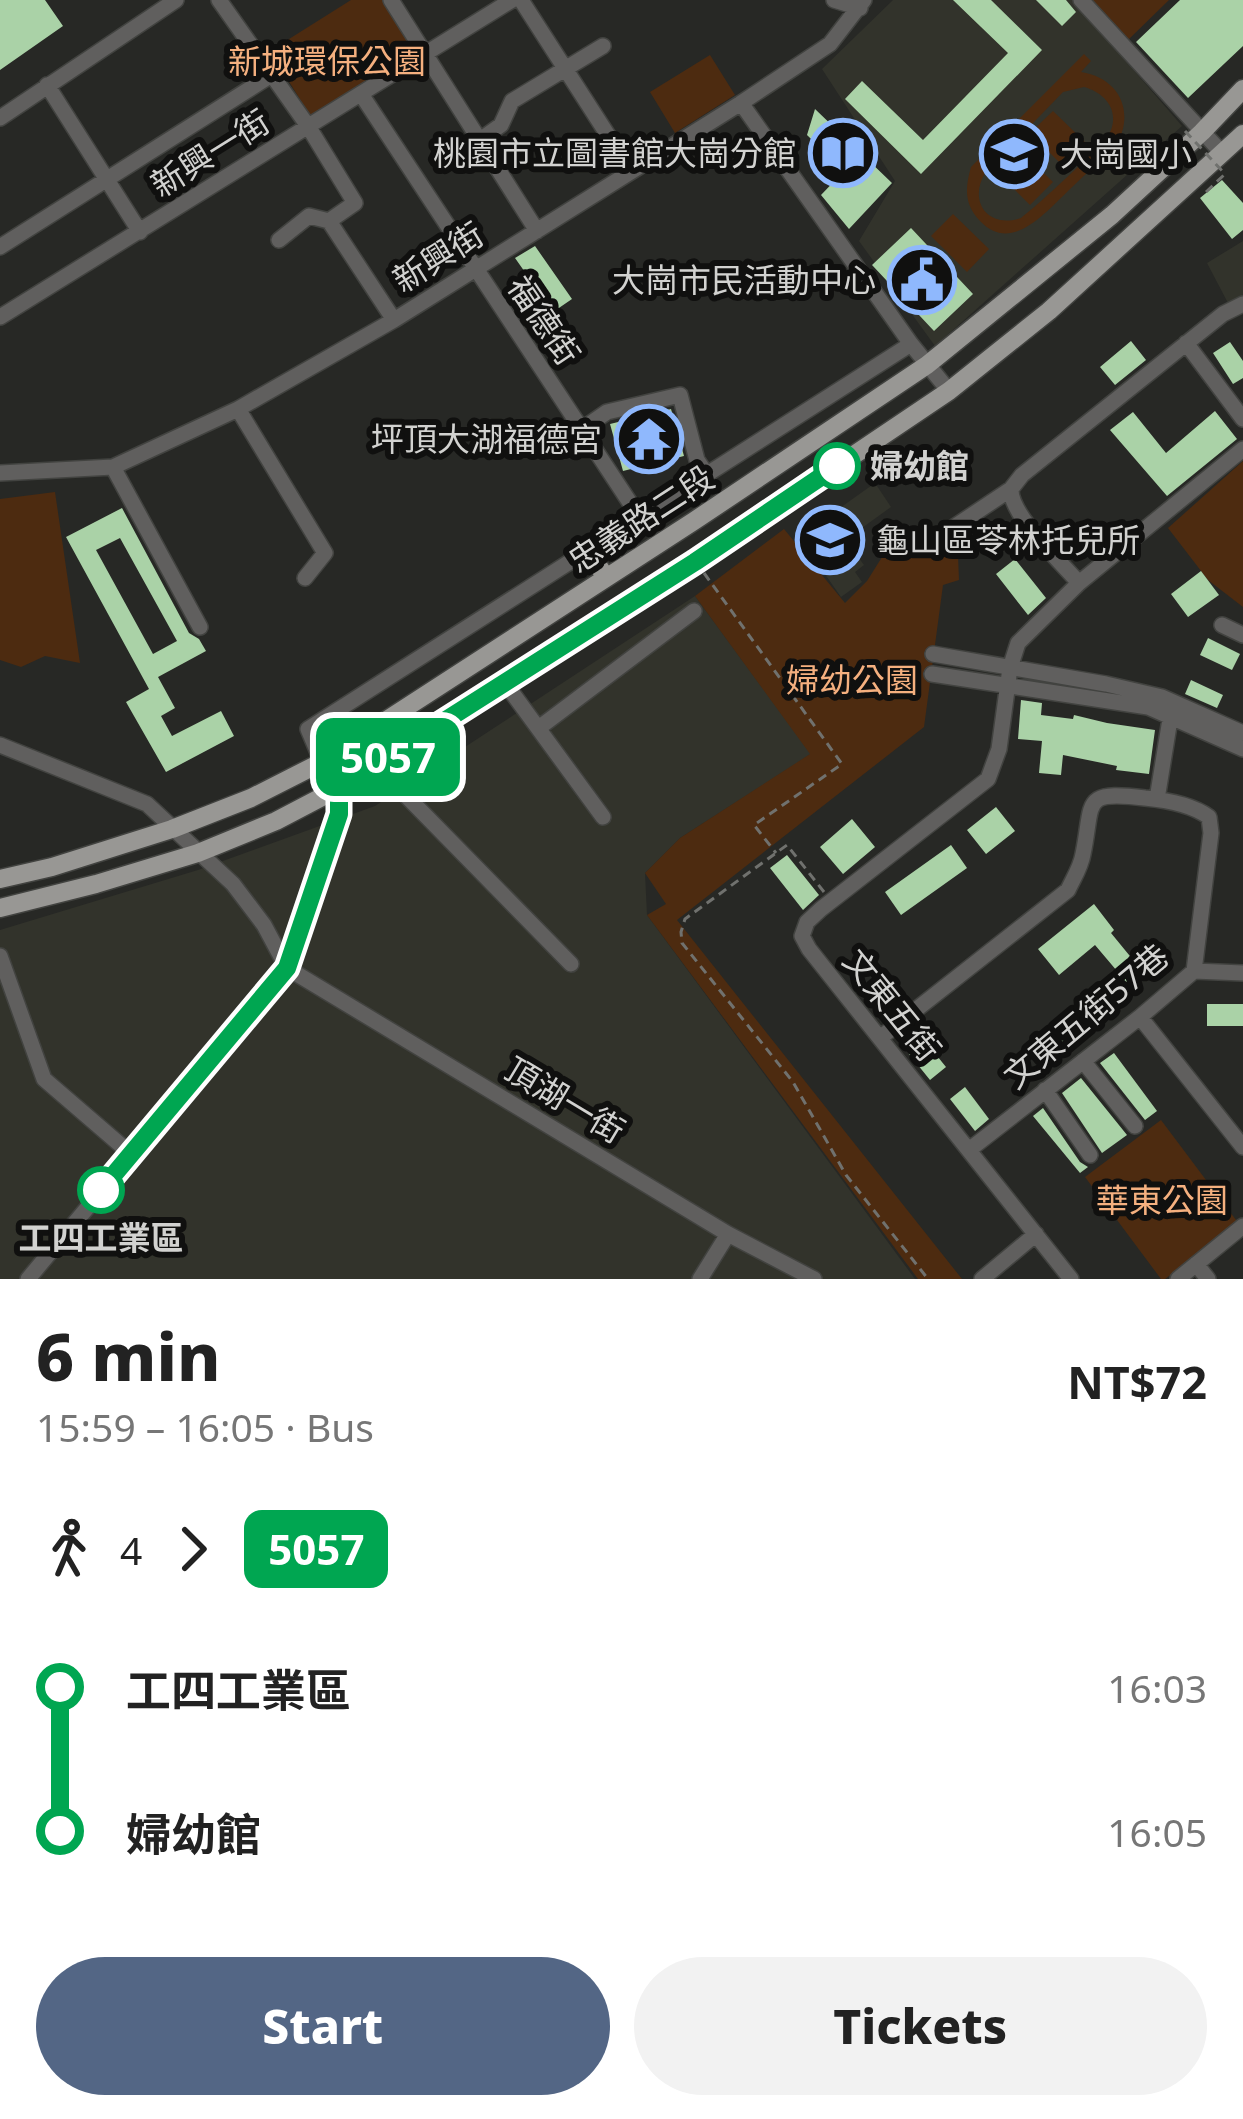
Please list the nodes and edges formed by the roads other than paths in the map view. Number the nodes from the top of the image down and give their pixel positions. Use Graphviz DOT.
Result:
graph roads {
  1 [pos="176,0"];
  2 [pos="219,0"];
  3 [pos="391,0"];
  4 [pos="516,0"];
  5 [pos="833,0"];
  6 [pos="1081,0"];
  7 [pos="862,4"];
  8 [pos="603,46"];
  9 [pos="426,53"];
  10 [pos="564,68"];
  11 [pos="272,74"];
  12 [pos="47,85"];
  13 [pos="1243,88"];
  14 [pos="361,94"];
  15 [pos="741,103"];
  16 [pos="0,118"];
  17 [pos="308,126"];
  18 [pos="1193,131"];
  19 [pos="1243,134"];
  20 [pos="480,140"];
  21 [pos="1224,164"];
  22 [pos="631,172"];
  23 [pos="109,181"];
  24 [pos="329,221"];
  25 [pos="537,231"];
  26 [pos="140,232"];
  27 [pos="279,240"];
  28 [pos="0,247"];
  29 [pos="474,270"];
  30 [pos="1243,304"];
  31 [pos="0,317"];
  32 [pos="394,320"];
  33 [pos="1186,343"];
  34 [pos="910,344"];
  35 [pos="927,365"];
  36 [pos="949,391"];
  37 [pos="238,410"];
  38 [pos="1243,418"];
  39 [pos="581,430"];
  40 [pos="1243,449"];
  41 [pos="1,467"];
  42 [pos="113,467"];
  43 [pos="707,476"];
  44 [pos="1010,488"];
  45 [pos="640,518"];
  46 [pos="933,541"];
  47 [pos="589,551"];
  48 [pos="304,578"];
  49 [pos="606,578"];
  50 [pos="1079,583"];
  51 [pos="694,611"];
  52 [pos="1222,625"];
  53 [pos="200,628"];
  54 [pos="1243,635"];
  55 [pos="933,654"];
  56 [pos="932,674"];
  57 [pos="1009,676"];
  58 [pos="505,683"];
  59 [pos="1171,709"];
  60 [pos="540,727"];
  61 [pos="1243,734"];
  62 [pos="0,745"];
  63 [pos="1243,749"];
  64 [pos="322,762"];
  65 [pos="376,765"];
  66 [pos="339,788"];
  67 [pos="1157,799"];
  68 [pos="603,817"];
  69 [pos="172,830"];
  70 [pos="197,853"];
  71 [pos="0,879"];
  72 [pos="0,908"];
  73 [pos="0,956"];
  74 [pos="572,964"];
  75 [pos="287,968"];
  76 [pos="1194,971"];
  77 [pos="1243,973"];
  78 [pos="1140,1017"];
  79 [pos="880,1038"];
  80 [pos="1083,1061"];
  81 [pos="1046,1090"];
  82 [pos="1135,1126"];
  83 [pos="1243,1147"];
  84 [pos="968,1150"];
  85 [pos="131,1154"];
  86 [pos="1090,1154"];
  87 [pos="1243,1226"];
  88 [pos="728,1234"];
  89 [pos="1036,1234"];
  90 [pos="1196,1264"];
  91 [pos="1065,1277"];
  92 [pos="28,1279"];
  93 [pos="700,1279"];
  94 [pos="814,1279"];
  95 [pos="982,1279"];
  96 [pos="1178,1279"];
  97 [pos="1208,1279"];
  1 -- 12 [label="street"];
  2 -- 11 [label="street"];
  3 -- 9 [label="street"];
  4 -- 9 [label="street, 新興一街"];
  4 -- 10 [label="street"];
  5 -- 7 [label="street"];
  6 -- 18 [label="street"];
  7 -- 15 [label="street, 新興街"];
  8 -- 10 [label="street"];
  9 -- 14 [label="street, 新興一街"];
  9 -- 20 [label="street"];
  10 -- 20 [label="street"];
  10 -- 22 [label="street"];
  11 -- 17 [label="street"];
  11 -- 23 [label="street"];
  12 -- 16 [label="street"];
  12 -- 23 [label="street"];
  13 -- 18 [label="main road, 忠義路二段"];
  14 -- 17 [label="street, 新興一街"];
  14 -- 29 [label="street, 福德街"];
  15 -- 22 [label="street, 新興街"];
  15 -- 34 [label="street"];
  17 -- 24 [label="street"];
  17 -- 26 [label="street, 新興一街"];
  18 -- 21 [label="street"];
  18 -- 35 [label="main road, 忠義路二段"];
  19 -- 21 [label="main road, 忠義路二段"];
  20 -- 25 [label="street"];
  21 -- 36 [label="main road, 忠義路二段"];
  22 -- 25 [label="street, 新興街"];
  23 -- 26 [label="street"];
  23 -- 28 [label="street"];
  24 -- 27 [label="street"];
  24 -- 32 [label="street"];
  25 -- 29 [label="street, 新興街"];
  26 -- 31 [label="street, 新興一街"];
  29 -- 32 [label="street, 新興街"];
  29 -- 39 [label="street, 福德街"];
  30 -- 33 [label="street"];
  32 -- 37 [label="street, 新興街"];
  33 -- 38 [label="street"];
  33 -- 44 [label="street"];
  34 -- 35 [label="street"];
  34 -- 43 [label="street"];
  35 -- 36 [label="street"];
  35 -- 49 [label="main road, 忠義路二段"];
  36 -- 58 [label="main road, 忠義路二段"];
  37 -- 42 [label="street, 新興街"];
  37 -- 48 [label="street"];
  39 -- 43 [label="street"];
  39 -- 45 [label="street, 福德街"];
  40 -- 50 [label="street"];
  41 -- 42 [label="street, 新興街"];
  42 -- 53 [label="street"];
  43 -- 45 [label="street"];
  44 -- 46 [label="street"];
  44 -- 50 [label="street"];
  45 -- 47 [label="street"];
  47 -- 49 [label="main road"];
  47 -- 64 [label="street"];
  49 -- 64 [label="main road, 忠義路二段"];
  50 -- 57 [label="street"];
  51 -- 60 [label="street"];
  52 -- 54 [label="street"];
  55 -- 57 [label="street"];
  56 -- 57 [label="street"];
  57 -- 59 [label="street"];
  57 -- 79 [label="street, 文東五街"];
  58 -- 60 [label="street"];
  58 -- 65 [label="main road, 忠義路二段"];
  59 -- 61 [label="street"];
  59 -- 63 [label="street"];
  59 -- 67 [label="street"];
  60 -- 68 [label="street"];
  62 -- 69 [label="street"];
  64 -- 66 [label="street"];
  64 -- 69 [label="main road, 忠義路二段"];
  65 -- 66 [label="main road, 忠義路二段"];
  65 -- 74 [label="street"];
  66 -- 70 [label="main road, 忠義路二段"];
  66 -- 75 [label="street"];
  67 -- 76 [label="street, 文東五街57巷"];
  67 -- 79 [label="street"];
  69 -- 70 [label="street"];
  69 -- 71 [label="main road, 忠義路二段"];
  70 -- 72 [label="main road, 忠義路二段"];
  70 -- 75 [label="street"];
  73 -- 85 [label="street"];
  75 -- 85 [label="street"];
  75 -- 88 [label="street, 頂湖一街"];
  76 -- 77 [label="street"];
  76 -- 78 [label="street, 文東五街57巷"];
  78 -- 80 [label="street, 文東五街57巷"];
  78 -- 83 [label="street"];
  79 -- 84 [label="street, 文東五街"];
  80 -- 81 [label="street, 文東五街57巷"];
  80 -- 82 [label="street"];
  81 -- 84 [label="street, 文東五街57巷"];
  81 -- 86 [label="street"];
  84 -- 89 [label="street, 文東五街"];
  85 -- 92 [label="street"];
  87 -- 90 [label="street"];
  88 -- 93 [label="street"];
  88 -- 94 [label="street, 頂湖一街"];
  89 -- 91 [label="street, 文東五街"];
  89 -- 95 [label="street"];
  90 -- 96 [label="street"];
  90 -- 97 [label="street"];
}
